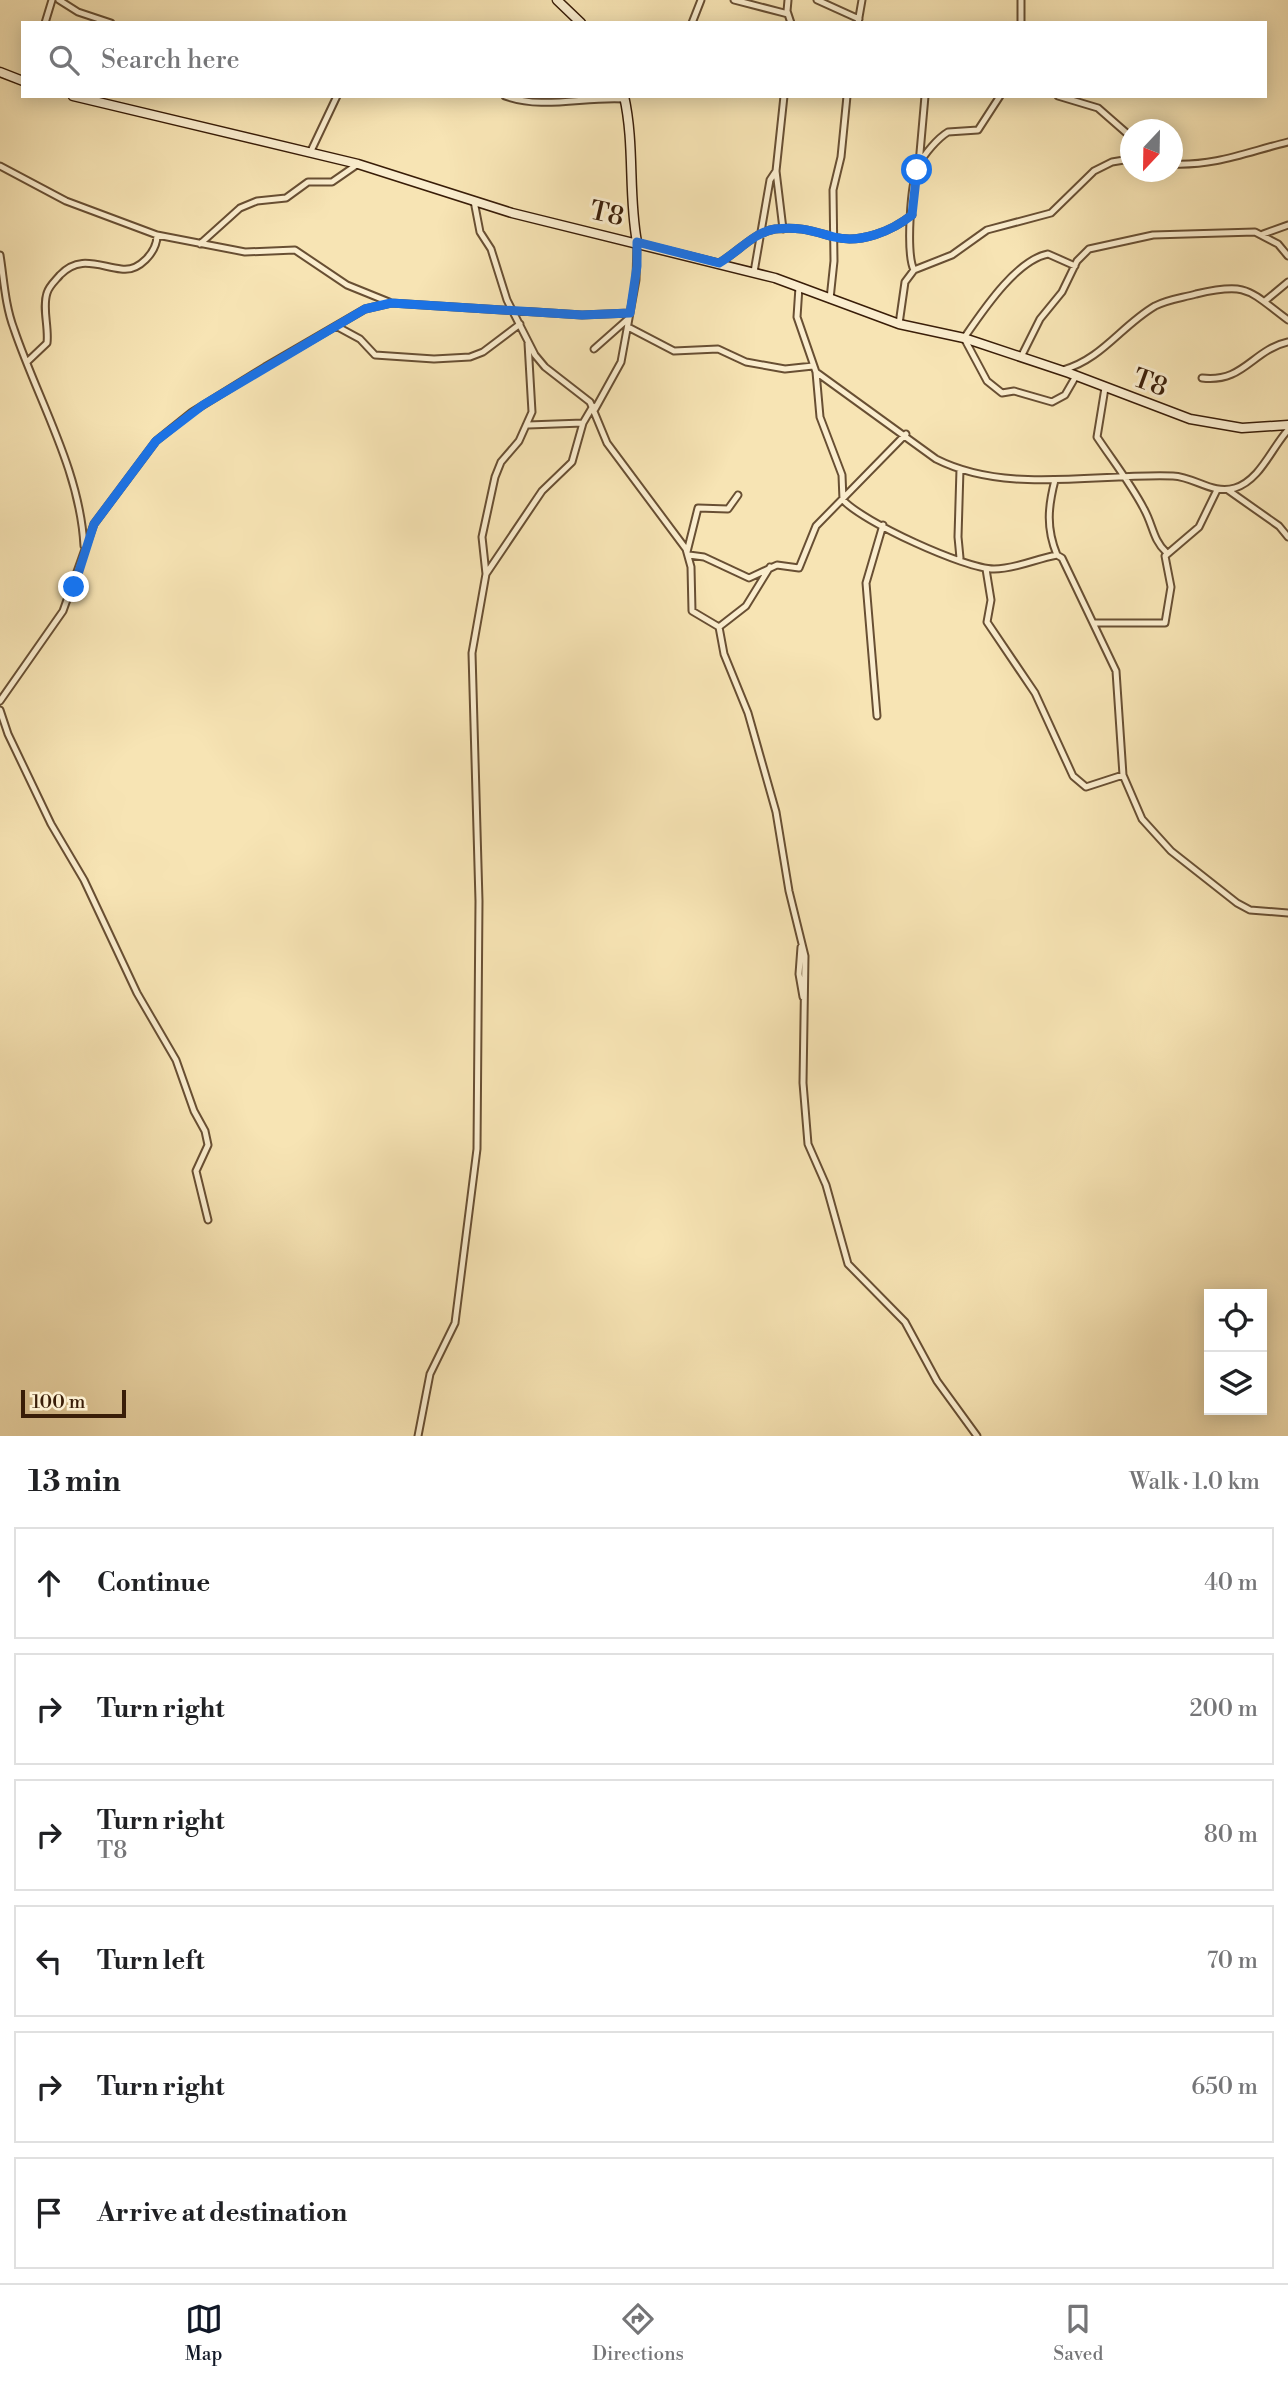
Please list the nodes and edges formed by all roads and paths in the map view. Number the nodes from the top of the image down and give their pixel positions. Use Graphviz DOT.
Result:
graph roads {
  1 [pos="52,0"];
  2 [pos="59,0"];
  3 [pos="557,0"];
  4 [pos="701,0"];
  5 [pos="734,0"];
  6 [pos="788,0"];
  7 [pos="817,0"];
  8 [pos="862,0"];
  9 [pos="1021,0"];
  10 [pos="788,14"];
  11 [pos="46,21"];
  12 [pos="105,21"];
  13 [pos="579,21"];
  14 [pos="693,21"];
  15 [pos="790,21"];
  16 [pos="858,21"];
  17 [pos="1021,21"];
  18 [pos="0,72"];
  19 [pos="21,80"];
  20 [pos="80,98"];
  21 [pos="336,98"];
  22 [pos="513,98"];
  23 [pos="584,98"];
  24 [pos="624,98"];
  25 [pos="784,98"];
  26 [pos="847,98"];
  27 [pos="925,98"];
  28 [pos="999,98"];
  29 [pos="1065,98"];
  30 [pos="1120,127"];
  31 [pos="1288,142"];
  32 [pos="310,153"];
  33 [pos="1120,161"];
  34 [pos="1183,163"];
  35 [pos="358,164"];
  36 [pos="919,164"];
  37 [pos="0,166"];
  38 [pos="776,171"];
  39 [pos="474,201"];
  40 [pos="912,215"];
  41 [pos="1288,225"];
  42 [pos="783,229"];
  43 [pos="1263,234"];
  44 [pos="157,235"];
  45 [pos="760,235"];
  46 [pos="834,237"];
  47 [pos="637,242"];
  48 [pos="200,244"];
  49 [pos="0,255"];
  50 [pos="1288,256"];
  51 [pos="719,263"];
  52 [pos="1075,266"];
  53 [pos="914,270"];
  54 [pos="754,272"];
  55 [pos="1288,282"];
  56 [pos="799,287"];
  57 [pos="830,299"];
  58 [pos="1265,301"];
  59 [pos="391,303"];
  60 [pos="513,310"];
  61 [pos="630,315"];
  62 [pos="1288,320"];
  63 [pos="520,324"];
  64 [pos="899,324"];
  65 [pos="336,326"];
  66 [pos="628,327"];
  67 [pos="964,338"];
  68 [pos="528,340"];
  69 [pos="1288,342"];
  70 [pos="594,349"];
  71 [pos="1021,357"];
  72 [pos="27,362"];
  73 [pos="814,369"];
  74 [pos="1062,371"];
  75 [pos="1076,376"];
  76 [pos="1202,378"];
  77 [pos="1105,388"];
  78 [pos="594,408"];
  79 [pos="585,421"];
  80 [pos="528,425"];
  81 [pos="601,427"];
  82 [pos="1288,428"];
  83 [pos="906,434"];
  84 [pos="960,468"];
  85 [pos="1125,476"];
  86 [pos="1055,480"];
  87 [pos="1217,490"];
  88 [pos="1228,490"];
  89 [pos="738,495"];
  90 [pos="844,500"];
  91 [pos="883,525"];
  92 [pos="1288,537"];
  93 [pos="1166,552"];
  94 [pos="84,554"];
  95 [pos="688,554"];
  96 [pos="1057,555"];
  97 [pos="963,561"];
  98 [pos="770,567"];
  99 [pos="986,569"];
  100 [pos="486,574"];
  101 [pos="1094,624"];
  102 [pos="719,627"];
  103 [pos="0,701"];
  104 [pos="0,710"];
  105 [pos="877,716"];
  106 [pos="1123,775"];
  107 [pos="1288,913"];
  108 [pos="208,1220"];
  109 [pos="418,1436"];
  110 [pos="978,1436"];
  1 -- 11 [label="street"];
  2 -- 12 [label="street"];
  3 -- 13 [label="street"];
  4 -- 14 [label="street"];
  5 -- 10 [label="street"];
  6 -- 10 [label="street"];
  7 -- 16 [label="street"];
  8 -- 16 [label="street"];
  9 -- 17 [label="street"];
  10 -- 15 [label="street"];
  18 -- 19 [label="street"];
  20 -- 32 [label="street, T8"];
  21 -- 32 [label="street"];
  22 -- 23 [label="street"];
  24 -- 47 [label="street"];
  25 -- 38 [label="street"];
  26 -- 46 [label="street"];
  27 -- 36 [label="street"];
  28 -- 36 [label="street"];
  29 -- 30 [label="street"];
  31 -- 34 [label="street"];
  32 -- 35 [label="street, T8"];
  33 -- 53 [label="street"];
  35 -- 39 [label="street, T8"];
  35 -- 48 [label="street"];
  36 -- 40 [label="street"];
  37 -- 44 [label="street"];
  38 -- 42 [label="street"];
  38 -- 45 [label="street"];
  39 -- 47 [label="street, T8"];
  39 -- 60 [label="street"];
  40 -- 46 [label="street"];
  40 -- 53 [label="street"];
  41 -- 43 [label="street"];
  42 -- 45 [label="street"];
  42 -- 46 [label="street"];
  43 -- 50 [label="street"];
  43 -- 52 [label="street"];
  44 -- 48 [label="street"];
  44 -- 72 [label="street"];
  45 -- 51 [label="street"];
  45 -- 54 [label="street"];
  46 -- 57 [label="street"];
  47 -- 51 [label="street, T8"];
  47 -- 61 [label="street"];
  48 -- 59 [label="street"];
  49 -- 72 [label="street"];
  51 -- 54 [label="street, T8"];
  52 -- 67 [label="street"];
  52 -- 71 [label="street"];
  53 -- 64 [label="street"];
  54 -- 56 [label="street, T8"];
  55 -- 58 [label="street"];
  56 -- 57 [label="street, T8"];
  56 -- 73 [label="street"];
  57 -- 64 [label="street, T8"];
  58 -- 62 [label="street"];
  58 -- 74 [label="street"];
  59 -- 60 [label="street"];
  59 -- 65 [label="street"];
  60 -- 61 [label="street"];
  60 -- 63 [label="street"];
  61 -- 66 [label="street"];
  61 -- 70 [label="street"];
  63 -- 65 [label="street"];
  63 -- 68 [label="street"];
  64 -- 67 [label="street, T8"];
  65 -- 94 [label="street"];
  66 -- 73 [label="street"];
  66 -- 78 [label="street"];
  67 -- 71 [label="street, T8"];
  67 -- 75 [label="street"];
  68 -- 78 [label="street"];
  68 -- 80 [label="street"];
  69 -- 76 [label="street"];
  71 -- 74 [label="street, T8"];
  72 -- 94 [label="street"];
  73 -- 83 [label="street"];
  73 -- 90 [label="street"];
  74 -- 75 [label="street, T8"];
  75 -- 77 [label="street, T8"];
  77 -- 82 [label="street, T8"];
  77 -- 85 [label="street"];
  78 -- 79 [label="street"];
  78 -- 81 [label="street"];
  79 -- 80 [label="street"];
  79 -- 81 [label="street"];
  79 -- 100 [label="street"];
  80 -- 100 [label="street"];
  81 -- 95 [label="street"];
  82 -- 88 [label="street"];
  83 -- 84 [label="street"];
  83 -- 90 [label="street"];
  84 -- 86 [label="street"];
  84 -- 97 [label="street"];
  85 -- 86 [label="street"];
  85 -- 87 [label="street"];
  85 -- 93 [label="street"];
  86 -- 96 [label="street"];
  87 -- 88 [label="street"];
  87 -- 93 [label="street"];
  88 -- 92 [label="street"];
  89 -- 95 [label="street"];
  90 -- 91 [label="street"];
  90 -- 98 [label="street"];
  91 -- 97 [label="street"];
  91 -- 105 [label="street"];
  93 -- 101 [label="street"];
  94 -- 103 [label="street"];
  95 -- 98 [label="street"];
  95 -- 102 [label="street"];
  96 -- 99 [label="street"];
  96 -- 101 [label="street"];
  97 -- 99 [label="street"];
  98 -- 102 [label="street"];
  99 -- 106 [label="street"];
  100 -- 109 [label="street"];
  101 -- 106 [label="street"];
  102 -- 110 [label="street"];
  104 -- 108 [label="street"];
  106 -- 107 [label="street"];
}
